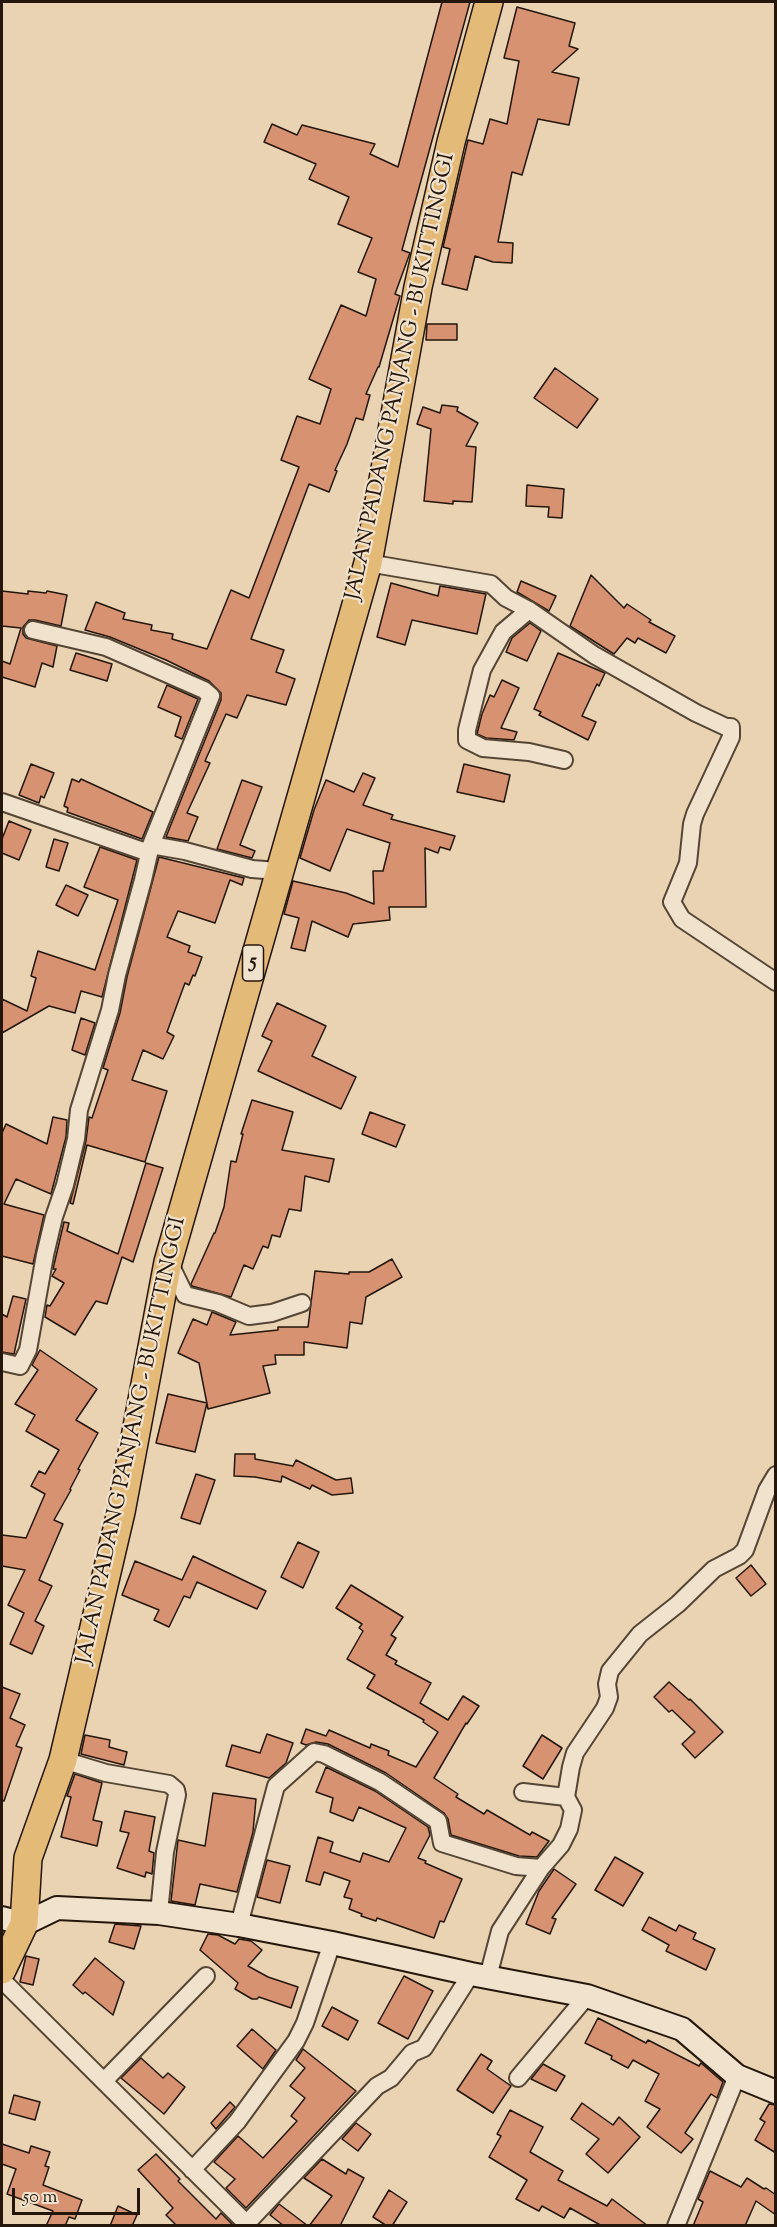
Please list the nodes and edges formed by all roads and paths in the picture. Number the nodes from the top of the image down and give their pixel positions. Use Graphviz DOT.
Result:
graph roads {
  1 [pos="489,2"];
  2 [pos="368,563"];
  3 [pos="529,610"];
  4 [pos="33,630"];
  5 [pos="564,760"];
  6 [pos="2,802"];
  7 [pos="150,849"];
  8 [pos="278,871"];
  9 [pos="776,982"];
  10 [pos="168,1262"];
  11 [pos="302,1303"];
  12 [pos="2,1362"];
  13 [pos="776,1475"];
  14 [pos="63,1760"];
  15 [pos="523,1792"];
  16 [pos="566,1797"];
  17 [pos="541,1868"];
  18 [pos="159,1913"];
  19 [pos="13,1921"];
  20 [pos="239,1925"];
  21 [pos="332,1943"];
  22 [pos="2,1970"];
  23 [pos="479,1975"];
  24 [pos="206,1976"];
  25 [pos="2,1980"];
  26 [pos="587,1996"];
  27 [pos="737,2076"];
  28 [pos="518,2078"];
  29 [pos="104,2081"];
  30 [pos="776,2092"];
  31 [pos="192,2170"];
  32 [pos="248,2224"];
  33 [pos="676,2226"];
  1 -- 2 [label="highway, JALAN PADANG PANJANG - BUKITTINGGI / 5"];
  2 -- 3 [label="street"];
  2 -- 8 [label="highway, JALAN PADANG PANJANG - BUKITTINGGI / 5"];
  3 -- 5 [label="street"];
  3 -- 9 [label="street"];
  4 -- 7 [label="street"];
  6 -- 7 [label="street"];
  7 -- 8 [label="street"];
  7 -- 12 [label="street"];
  8 -- 10 [label="highway, JALAN PADANG PANJANG - BUKITTINGGI / 5"];
  10 -- 11 [label="street"];
  10 -- 14 [label="highway, JALAN PADANG PANJANG - BUKITTINGGI / 5"];
  13 -- 16 [label="street"];
  14 -- 18 [label="street"];
  14 -- 19 [label="highway, JALAN PADANG PANJANG - BUKITTINGGI / 5"];
  15 -- 16 [label="street"];
  16 -- 17 [label="street"];
  17 -- 20 [label="street"];
  17 -- 23 [label="street"];
  18 -- 19 [label="main road"];
  18 -- 20 [label="main road"];
  19 -- 22 [label="highway, JALAN PADANG PANJANG - BUKITTINGGI / 5"];
  20 -- 21 [label="main road"];
  21 -- 23 [label="main road"];
  21 -- 31 [label="street"];
  23 -- 26 [label="main road"];
  23 -- 32 [label="street"];
  24 -- 29 [label="street"];
  25 -- 29 [label="street"];
  26 -- 27 [label="main road"];
  26 -- 28 [label="street"];
  27 -- 30 [label="main road"];
  27 -- 33 [label="street"];
  29 -- 31 [label="street"];
  31 -- 32 [label="street"];
}
